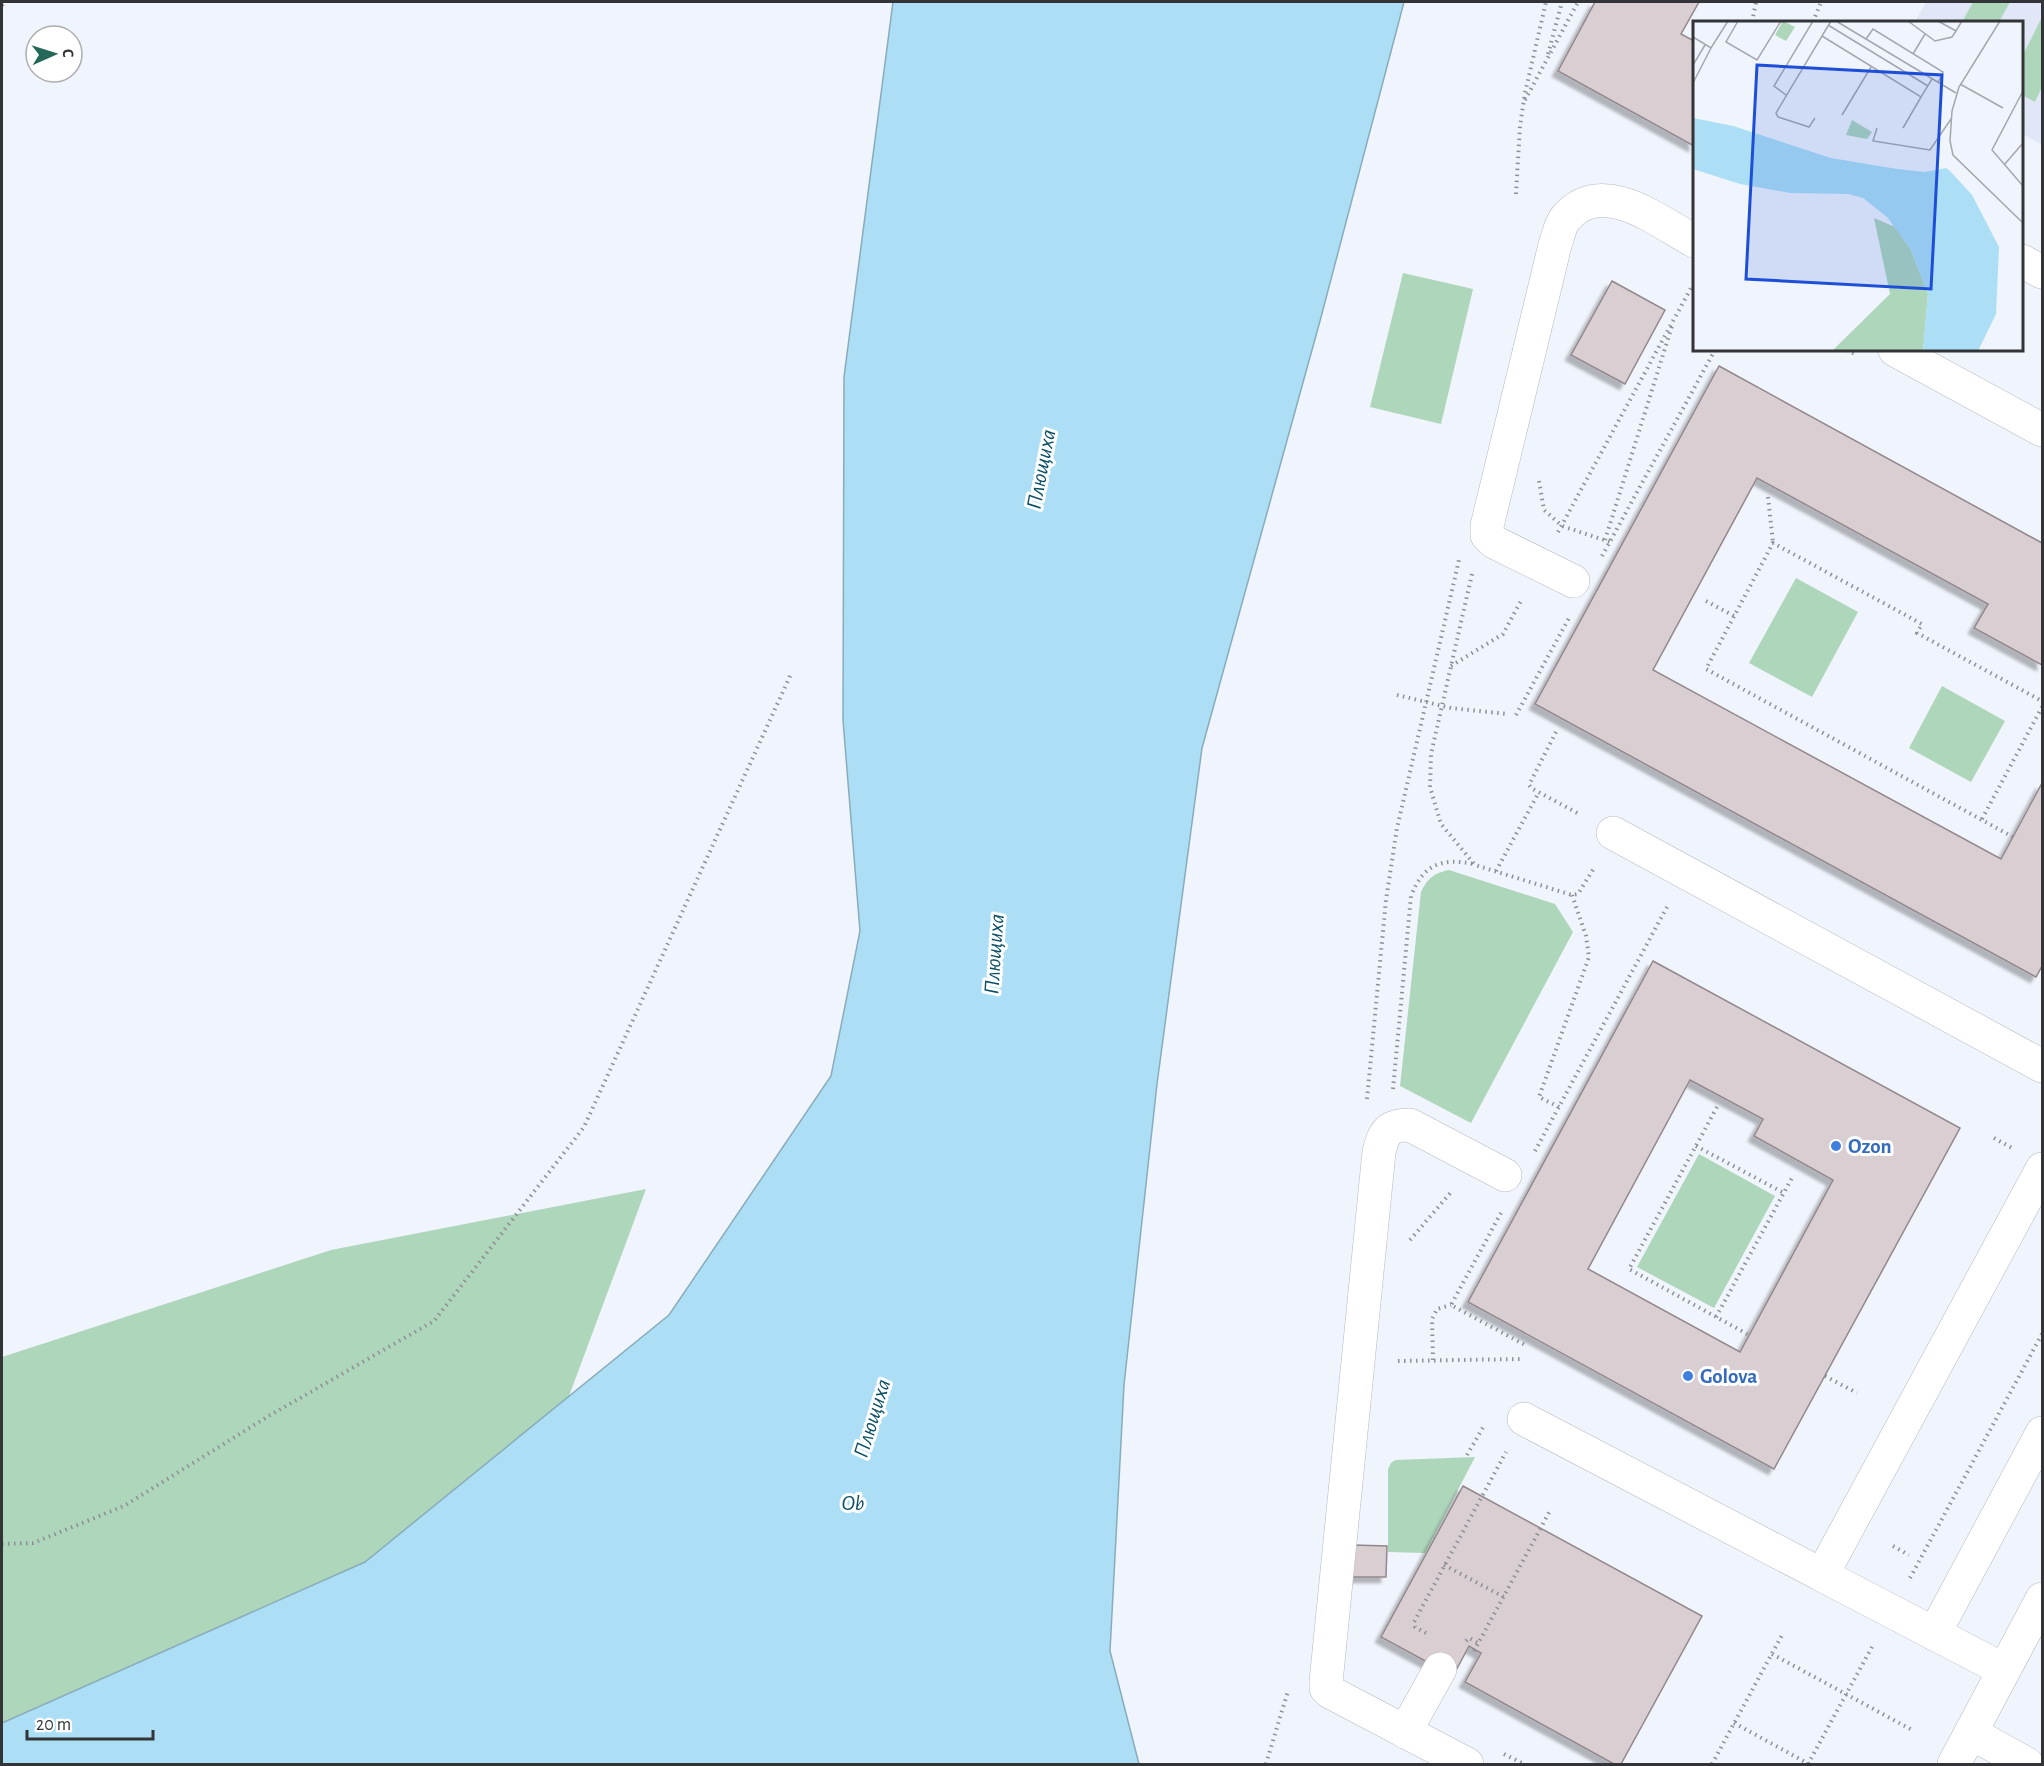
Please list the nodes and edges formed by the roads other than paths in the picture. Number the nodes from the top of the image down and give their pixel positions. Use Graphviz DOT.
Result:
graph roads {
  1 [pos="1693,240"];
  2 [pos="2023,262"];
  3 [pos="2043,272"];
  4 [pos="1897,351"];
  5 [pos="2043,430"];
  6 [pos="1586,572"];
  7 [pos="1613,833"];
  8 [pos="2043,1066"];
  9 [pos="1518,1167"];
  10 [pos="2043,1169"];
  11 [pos="1524,1419"];
  12 [pos="2043,1433"];
  13 [pos="1822,1575"];
  14 [pos="2043,1599"];
  15 [pos="1934,1634"];
  16 [pos="1451,1659"];
  17 [pos="2004,1670"];
  18 [pos="1406,1732"];
  19 [pos="1971,1733"];
  20 [pos="1467,1764"];
  21 [pos="1954,1764"];
  22 [pos="2027,1764"];
  1 -- 6 [label="street"];
  2 -- 3 [label="street"];
  4 -- 5 [label="street"];
  7 -- 8 [label="street"];
  9 -- 18 [label="street"];
  10 -- 13 [label="street"];
  11 -- 13 [label="street"];
  12 -- 15 [label="street"];
  13 -- 15 [label="street"];
  14 -- 17 [label="street"];
  15 -- 17 [label="street"];
  16 -- 18 [label="street"];
  17 -- 19 [label="street"];
  18 -- 20 [label="street"];
  19 -- 21 [label="street"];
  19 -- 22 [label="street"];
}
